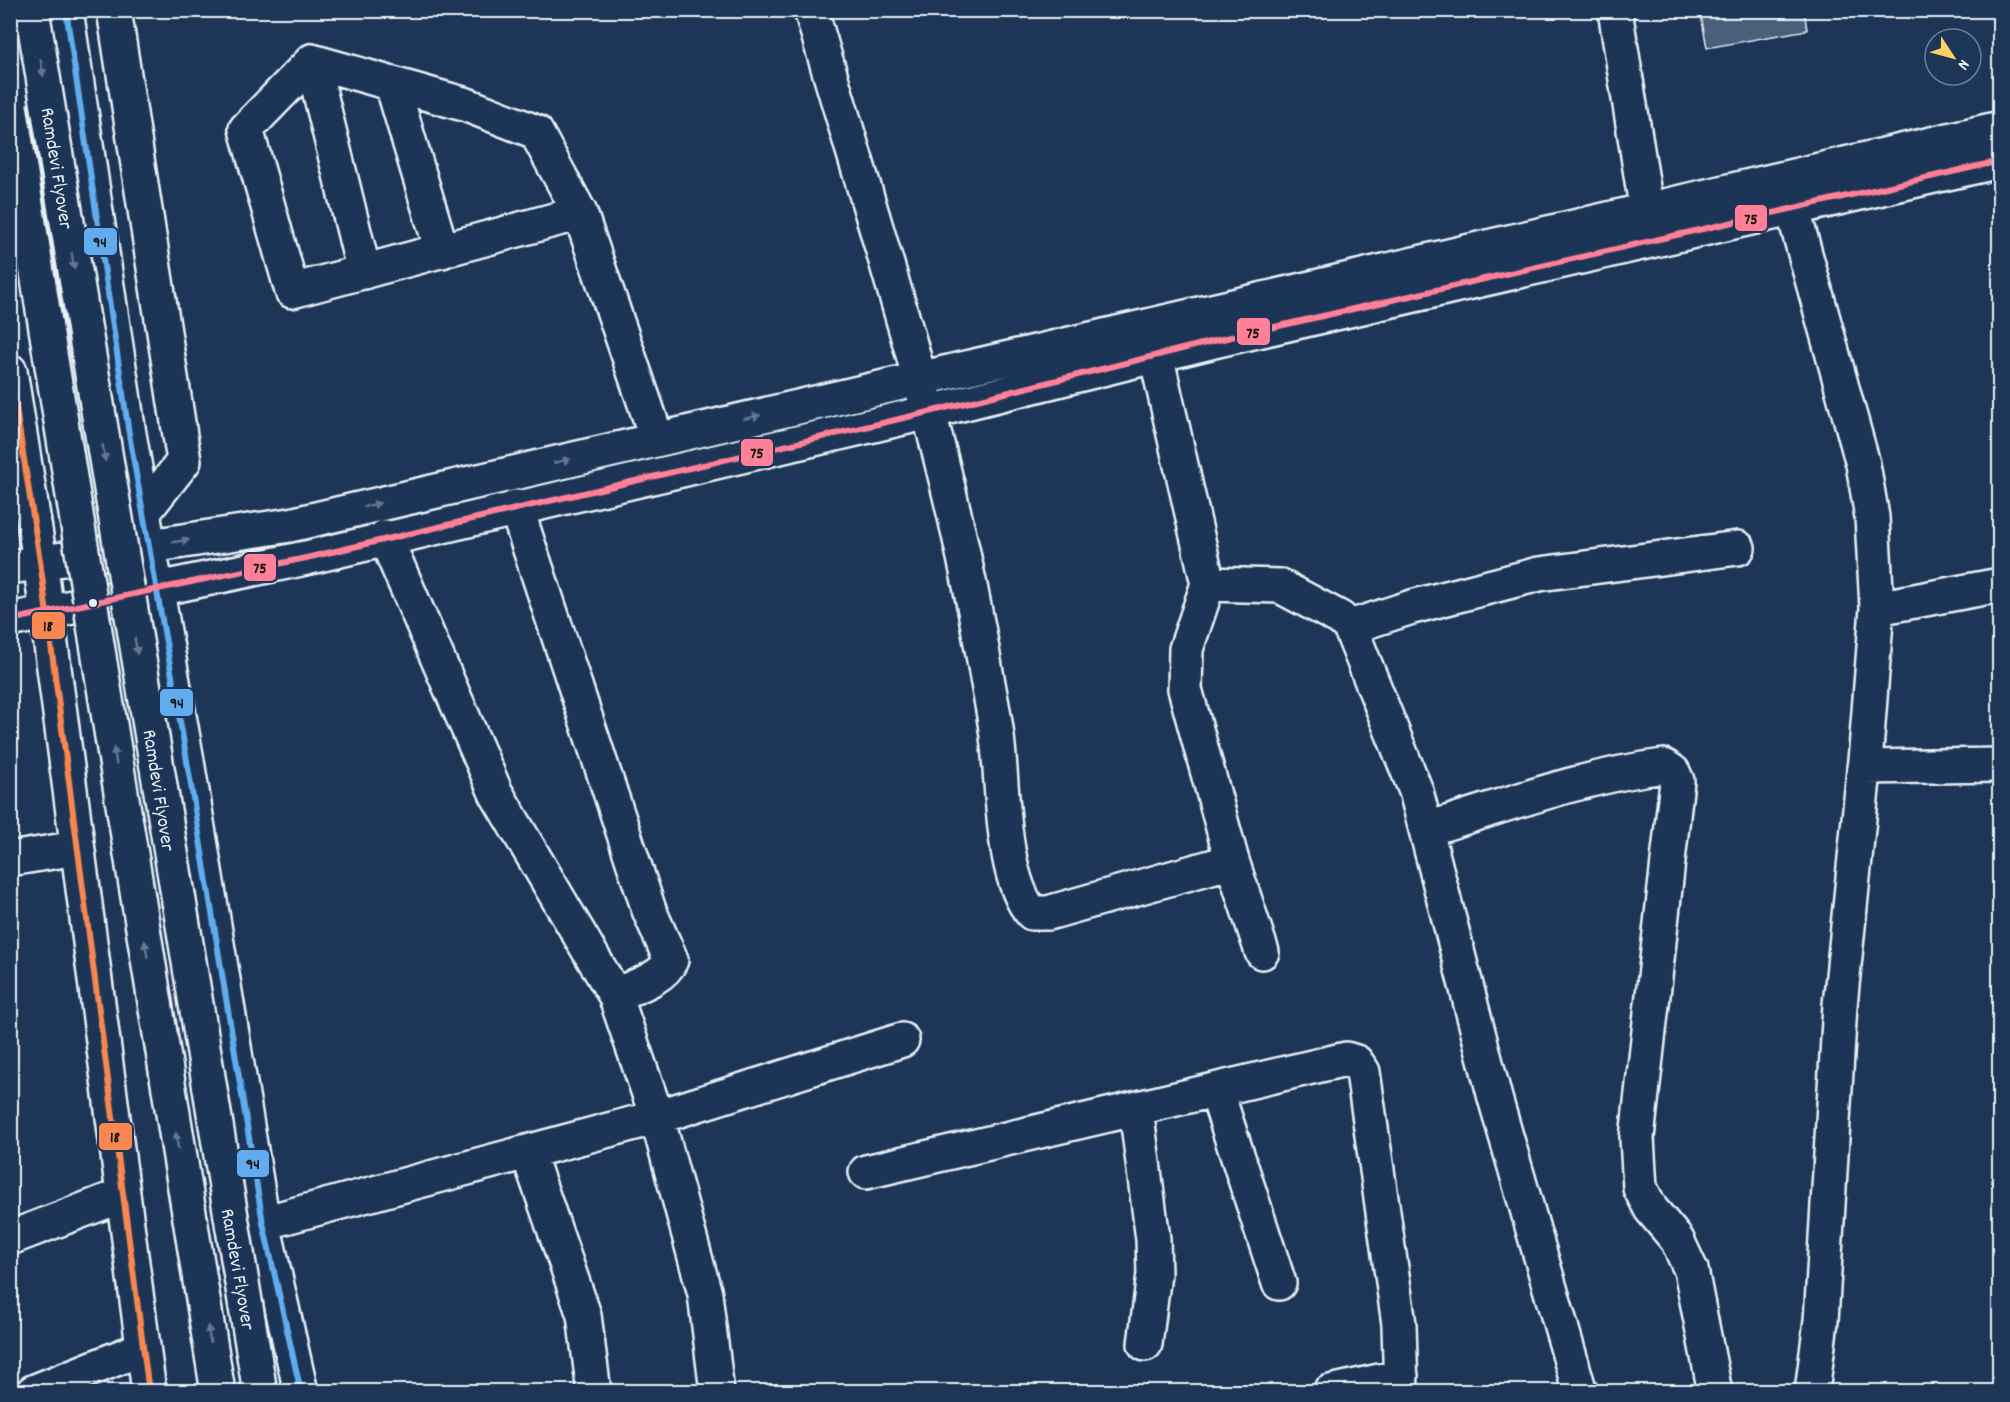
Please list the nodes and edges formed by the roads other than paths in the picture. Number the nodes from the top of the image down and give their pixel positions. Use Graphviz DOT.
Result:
graph roads {
  1 [pos="32,10"];
  2 [pos="114,10"];
  3 [pos="811,10"];
  4 [pos="1615,10"];
  5 [pos="66,15"];
  6 [pos="312,60"];
  7 [pos="392,84"];
  8 [pos="10,106"];
  9 [pos="2000,128"];
  10 [pos="2000,161"];
  11 [pos="1788,194"];
  12 [pos="580,213"];
  13 [pos="1650,225"];
  14 [pos="442,251"];
  15 [pos="364,272"];
  16 [pos="1156,355"];
  17 [pos="10,372"];
  18 [pos="919,377"];
  19 [pos="929,412"];
  20 [pos="657,439"];
  21 [pos="516,507"];
  22 [pos="143,513"];
  23 [pos="385,537"];
  24 [pos="149,546"];
  25 [pos="1738,548"];
  26 [pos="25,564"];
  27 [pos="1208,584"];
  28 [pos="2000,585"];
  29 [pos="157,590"];
  30 [pos="1877,608"];
  31 [pos="46,614"];
  32 [pos="10,620"];
  33 [pos="1350,627"];
  34 [pos="2000,765"];
  35 [pos="1864,767"];
  36 [pos="1427,829"];
  37 [pos="76,848"];
  38 [pos="10,859"];
  39 [pos="1232,861"];
  40 [pos="1262,952"];
  41 [pos="615,995"];
  42 [pos="902,1040"];
  43 [pos="1216,1090"];
  44 [pos="1136,1108"];
  45 [pos="657,1117"];
  46 [pos="528,1153"];
  47 [pos="866,1172"];
  48 [pos="123,1195"];
  49 [pos="263,1223"];
  50 [pos="10,1238"];
  51 [pos="1279,1283"];
  52 [pos="1145,1344"];
  53 [pos="143,1348"];
  54 [pos="1401,1384"];
  55 [pos="33,1392"];
  56 [pos="149,1392"];
  57 [pos="218,1392"];
  58 [pos="260,1392"];
  59 [pos="301,1392"];
  60 [pos="594,1392"];
  61 [pos="717,1392"];
  62 [pos="1330,1392"];
  63 [pos="1580,1392"];
  64 [pos="1715,1392"];
  65 [pos="1812,1392"];
  1 -- 58 [label="main road, Ramdevi Flyover, one-way, bridge"];
  2 -- 22 [label="main road"];
  3 -- 18 [label="main road"];
  4 -- 13 [label="main road"];
  5 -- 22 [label="main road"];
  6 -- 7 [label="main road"];
  6 -- 15 [label="main road"];
  6 -- 15 [label="main road"];
  7 -- 12 [label="main road"];
  7 -- 14 [label="main road"];
  57 -- 8 [label="main road, Ramdevi Flyover, one-way, bridge"];
  9 -- 11 [label="main road"];
  10 -- 11 [label="main road"];
  11 -- 13 [label="main road"];
  11 -- 30 [label="main road"];
  12 -- 14 [label="main road"];
  12 -- 20 [label="main road"];
  13 -- 16 [label="main road"];
  13 -- 18 [label="main road"];
  14 -- 15 [label="main road"];
  16 -- 19 [label="main road"];
  16 -- 27 [label="main road"];
  17 -- 26 [label="main road"];
  18 -- 19 [label="main road"];
  20 -- 18 [label="main road, one-way"];
  19 -- 21 [label="main road"];
  19 -- 39 [label="main road"];
  24 -- 20 [label="main road, one-way"];
  21 -- 23 [label="main road"];
  21 -- 41 [label="main road"];
  22 -- 24 [label="main road"];
  23 -- 29 [label="main road"];
  23 -- 41 [label="main road"];
  24 -- 26 [label="main road"];
  24 -- 29 [label="main road"];
  25 -- 33 [label="main road"];
  26 -- 31 [label="main road"];
  27 -- 33 [label="main road"];
  27 -- 39 [label="main road"];
  28 -- 30 [label="main road"];
  29 -- 31 [label="main road"];
  29 -- 49 [label="main road"];
  30 -- 35 [label="main road"];
  31 -- 32 [label="main road"];
  31 -- 37 [label="main road"];
  33 -- 36 [label="main road"];
  34 -- 35 [label="main road"];
  35 -- 65 [label="main road"];
  36 -- 63 [label="main road"];
  36 -- 64 [label="main road"];
  37 -- 38 [label="main road"];
  37 -- 48 [label="main road"];
  39 -- 40 [label="main road"];
  41 -- 45 [label="main road"];
  42 -- 45 [label="main road"];
  43 -- 44 [label="main road"];
  43 -- 51 [label="main road"];
  43 -- 54 [label="main road"];
  44 -- 47 [label="main road"];
  44 -- 52 [label="main road"];
  45 -- 46 [label="main road"];
  45 -- 61 [label="main road"];
  46 -- 49 [label="main road"];
  46 -- 60 [label="main road"];
  48 -- 50 [label="main road"];
  48 -- 53 [label="main road"];
  49 -- 59 [label="main road"];
  53 -- 55 [label="main road"];
  53 -- 56 [label="main road"];
  54 -- 62 [label="main road"];
}
